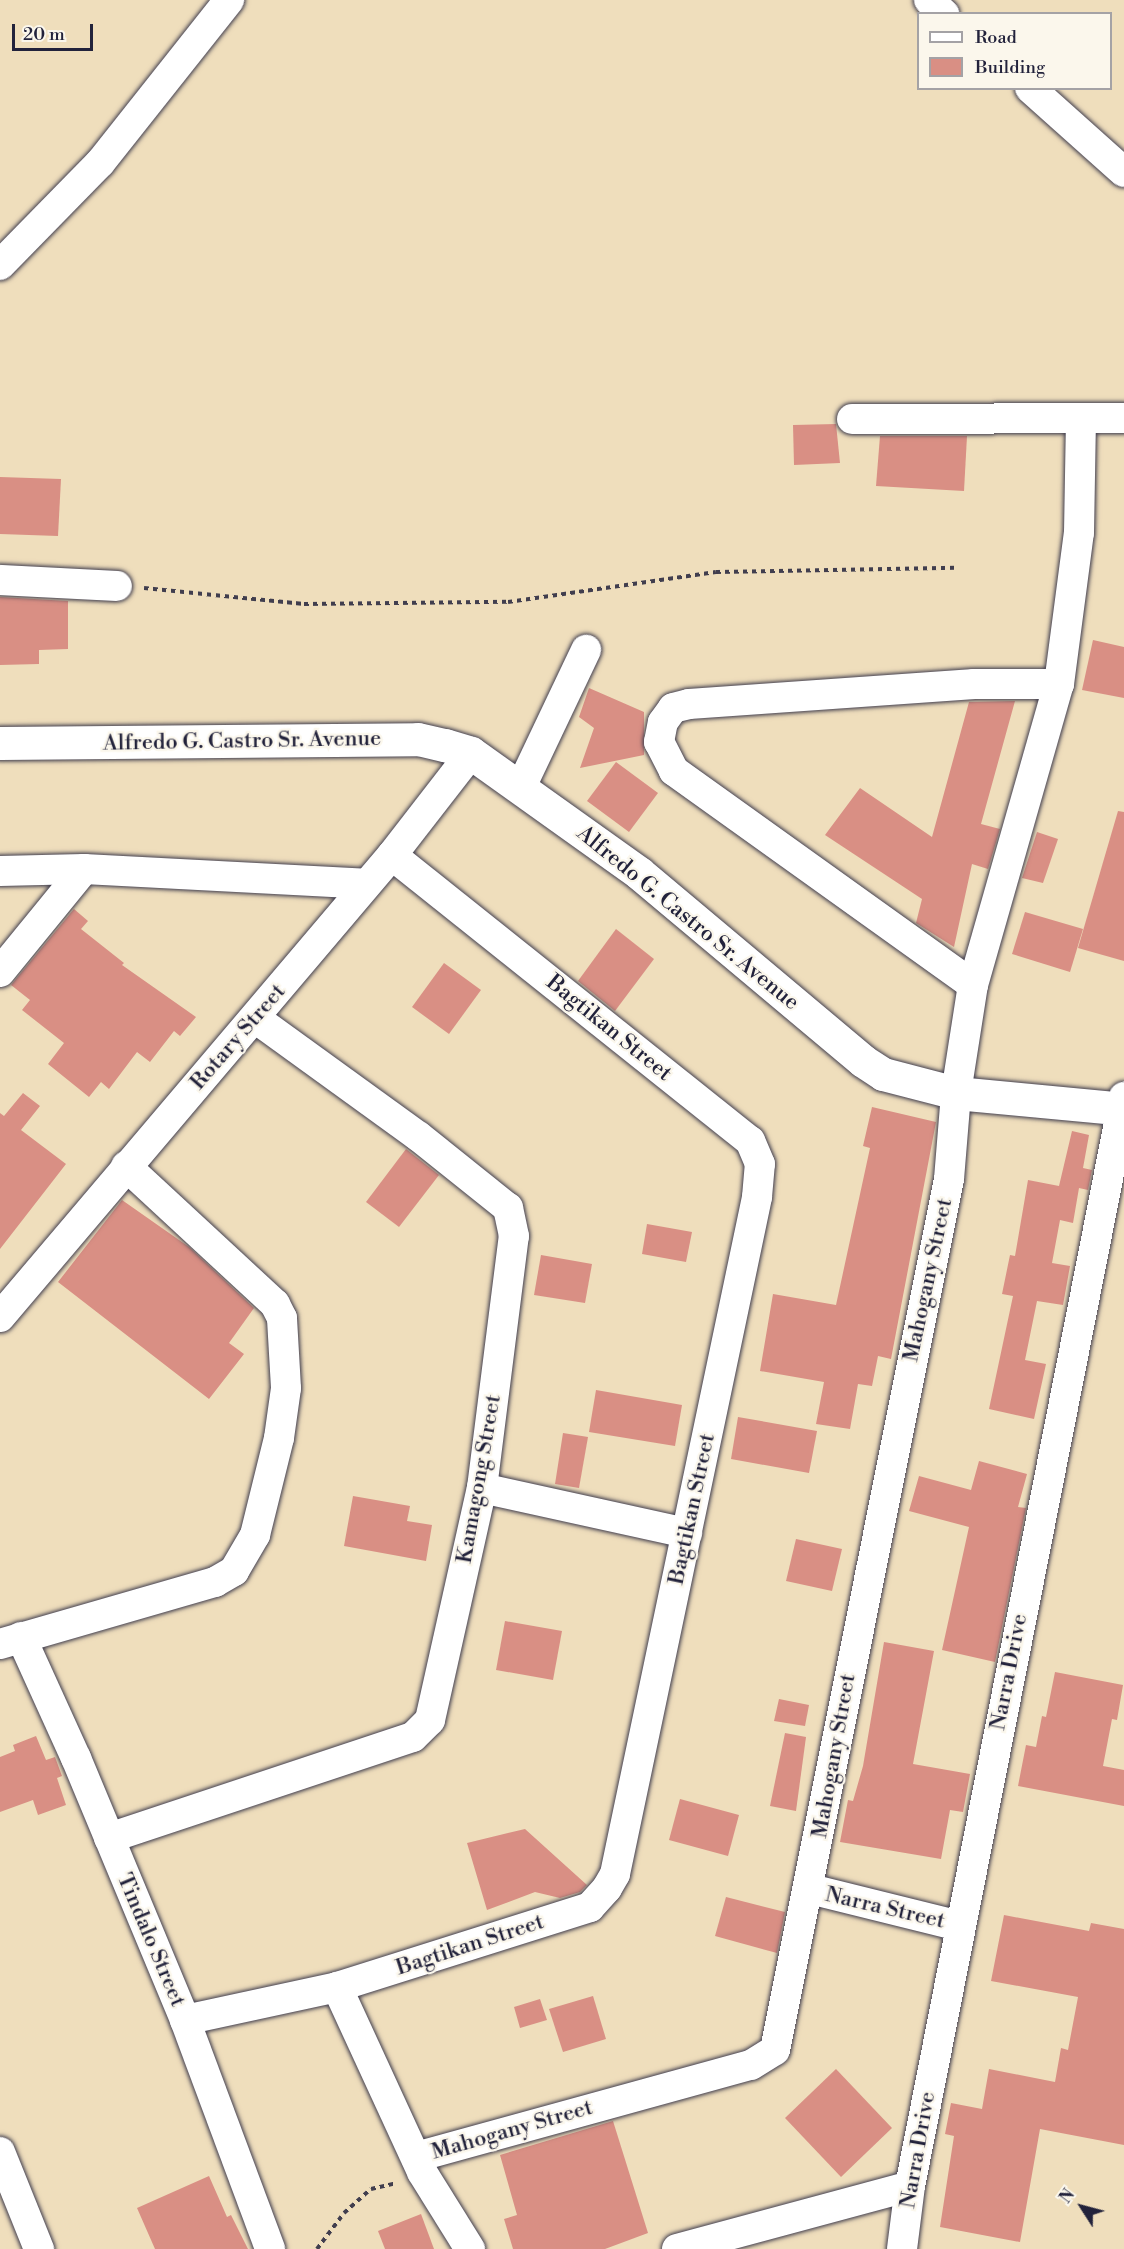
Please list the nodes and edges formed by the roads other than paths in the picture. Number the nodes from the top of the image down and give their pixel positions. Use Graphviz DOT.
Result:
graph roads {
  1 [pos="228,0"];
  2 [pos="929,0"];
  3 [pos="942,12"];
  4 [pos="1032,90"];
  5 [pos="1124,172"];
  6 [pos="0,266"];
  7 [pos="1124,418"];
  8 [pos="852,419"];
  9 [pos="1081,420"];
  10 [pos="0,580"];
  11 [pos="117,586"];
  12 [pos="586,650"];
  13 [pos="1059,684"];
  14 [pos="0,743"];
  15 [pos="471,753"];
  16 [pos="521,787"];
  17 [pos="392,855"];
  18 [pos="84,869"];
  19 [pos="0,871"];
  20 [pos="366,884"];
  21 [pos="0,972"];
  22 [pos="974,985"];
  23 [pos="255,1018"];
  24 [pos="956,1093"];
  25 [pos="1123,1105"];
  26 [pos="126,1166"];
  27 [pos="0,1317"];
  28 [pos="482,1488"];
  29 [pos="687,1533"];
  30 [pos="10,1640"];
  31 [pos="108,1838"];
  32 [pos="810,1889"];
  33 [pos="960,1926"];
  34 [pos="337,1987"];
  35 [pos="185,2020"];
  36 [pos="0,2152"];
  37 [pos="419,2165"];
  38 [pos="910,2186"];
  39 [pos="39,2249"];
  40 [pos="270,2249"];
  41 [pos="470,2249"];
  42 [pos="677,2249"];
  43 [pos="902,2249"];
  1 -- 6 [label="street"];
  2 -- 3 [label="street"];
  4 -- 5 [label="street"];
  7 -- 9 [label="street"];
  8 -- 9 [label="street"];
  9 -- 13 [label="street, Mahogany Street"];
  10 -- 11 [label="street"];
  12 -- 16 [label="street"];
  13 -- 22 [label="street, Mahogany Street"];
  13 -- 22 [label="street"];
  14 -- 15 [label="street, Alfredo G. Castro Sr. Avenue"];
  15 -- 16 [label="street, Alfredo G. Castro Sr. Avenue"];
  15 -- 17 [label="street, Rotary Street"];
  16 -- 24 [label="street, Alfredo G. Castro Sr. Avenue"];
  17 -- 20 [label="street, Rotary Street"];
  17 -- 29 [label="street, Bagtikan Street"];
  18 -- 19 [label="street"];
  18 -- 20 [label="street"];
  18 -- 21 [label="street"];
  20 -- 23 [label="street, Rotary Street"];
  22 -- 24 [label="street, Mahogany Street"];
  23 -- 26 [label="street, Rotary Street"];
  23 -- 28 [label="street, Kamagong Street"];
  24 -- 25 [label="street, Alfredo G. Castro Sr. Avenue"];
  24 -- 32 [label="street, Mahogany Street"];
  25 -- 33 [label="street, Narra Drive"];
  26 -- 27 [label="street, Rotary Street"];
  26 -- 30 [label="street"];
  28 -- 29 [label="street"];
  28 -- 31 [label="street, Kamagong Street"];
  29 -- 34 [label="street, Bagtikan Street"];
  30 -- 31 [label="street, Tindalo Street"];
  31 -- 35 [label="street, Tindalo Street"];
  32 -- 33 [label="street, Narra Street"];
  32 -- 37 [label="street, Mahogany Street"];
  33 -- 38 [label="street, Narra Drive"];
  34 -- 35 [label="street, Bagtikan Street"];
  34 -- 37 [label="street"];
  35 -- 40 [label="street, Tindalo Street"];
  36 -- 39 [label="street"];
  37 -- 41 [label="street"];
  38 -- 42 [label="street"];
  38 -- 43 [label="street, Narra Drive"];
}
